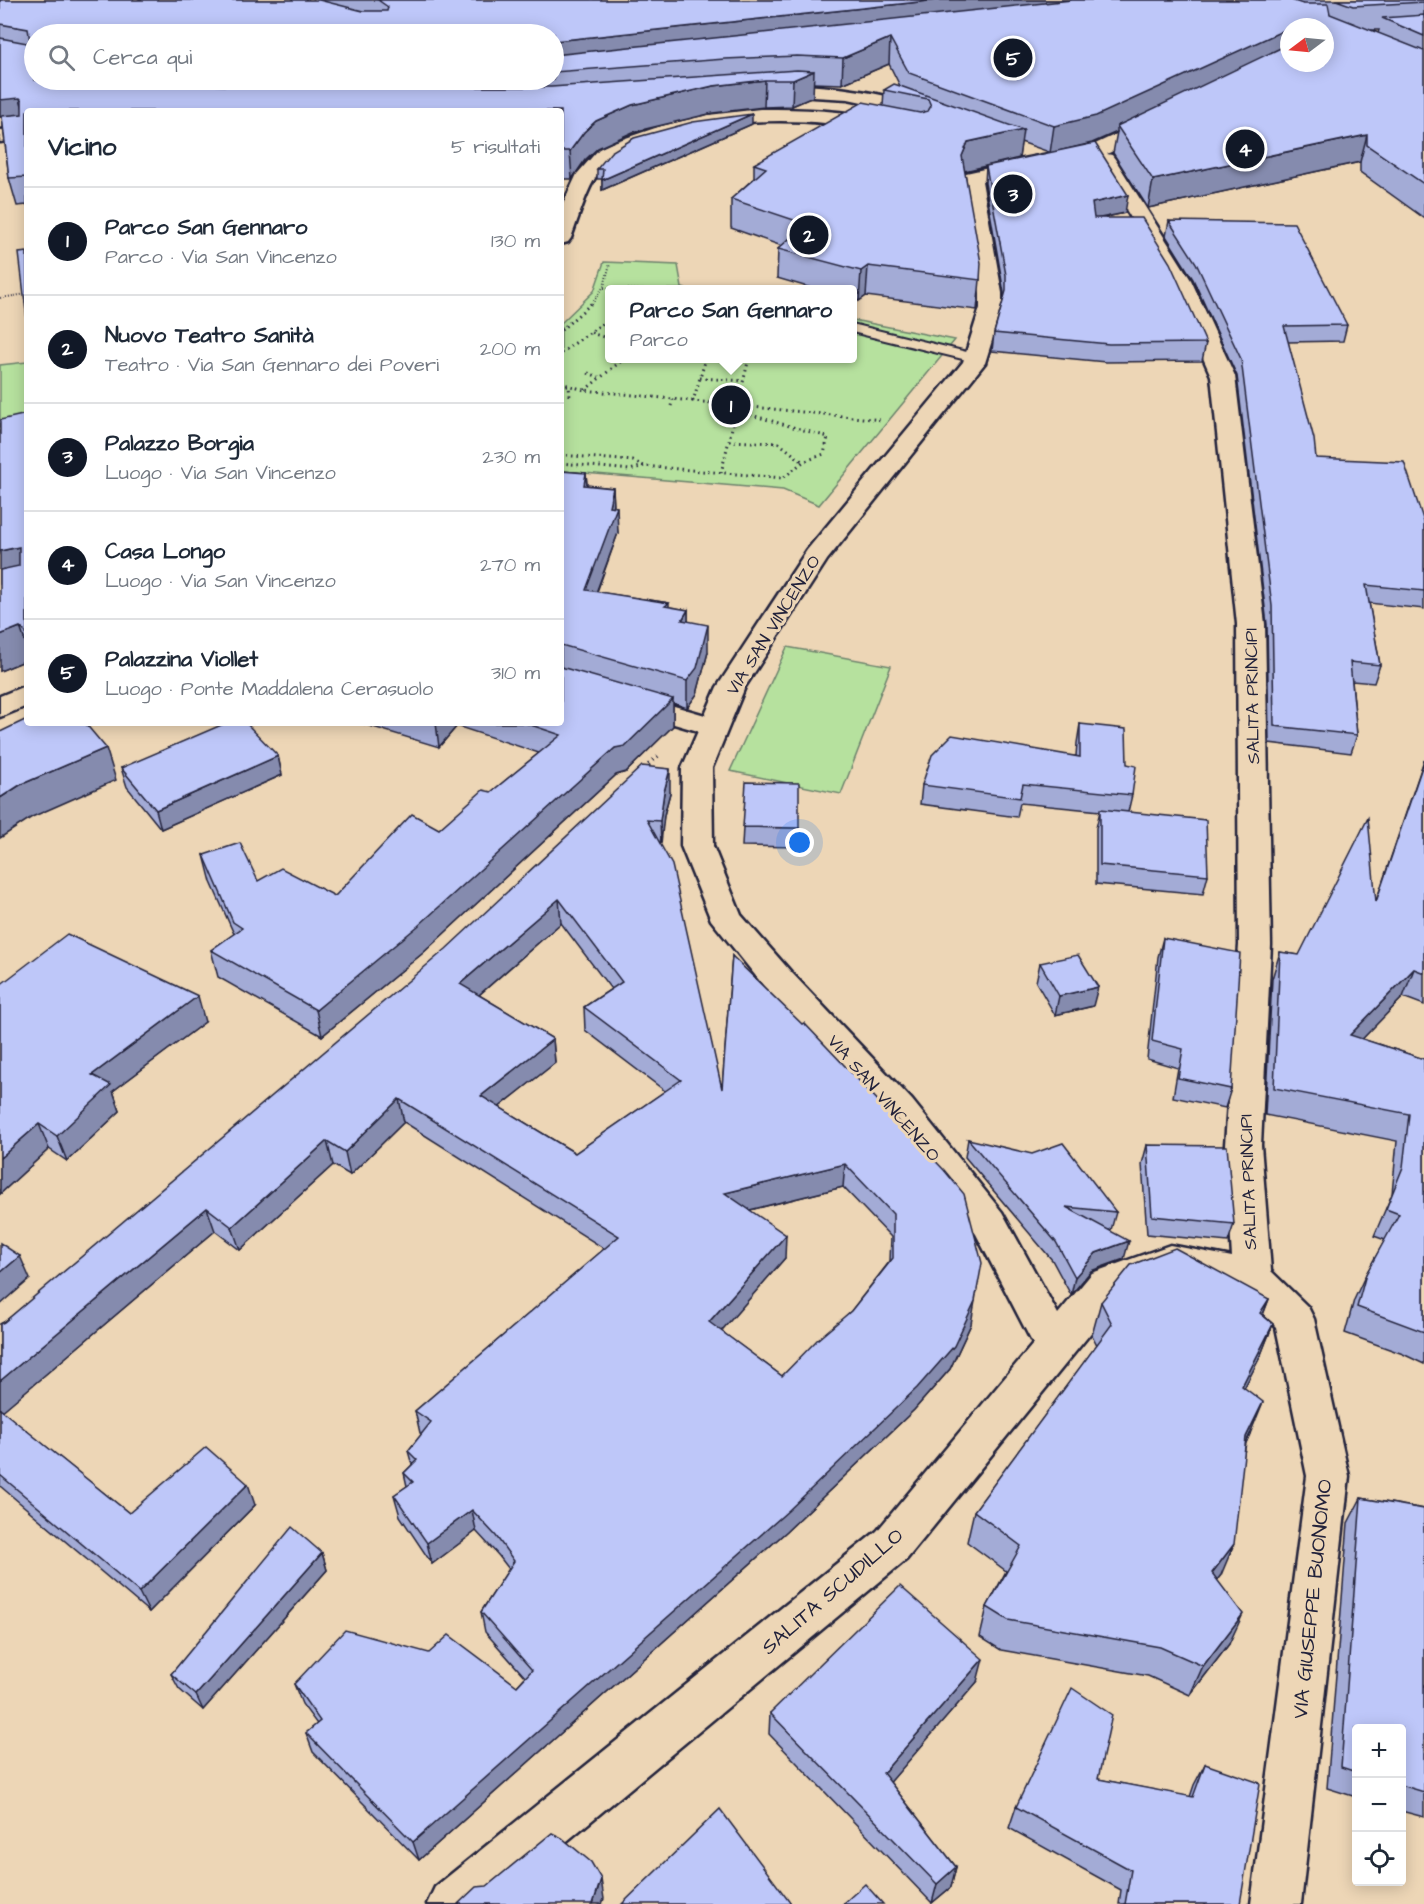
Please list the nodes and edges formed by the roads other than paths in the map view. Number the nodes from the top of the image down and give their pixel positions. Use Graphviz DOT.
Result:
graph roads {
  1 [pos="748,91"];
  2 [pos="1168,116"];
  3 [pos="942,120"];
  4 [pos="901,128"];
  5 [pos="24,133"];
  6 [pos="0,136"];
  7 [pos="1099,150"];
  8 [pos="980,153"];
  9 [pos="1015,157"];
  10 [pos="564,230"];
  11 [pos="857,329"];
  12 [pos="975,358"];
  13 [pos="564,683"];
  14 [pos="24,696"];
  15 [pos="0,708"];
  16 [pos="715,727"];
  17 [pos="1251,1277"];
  18 [pos="1055,1346"];
  19 [pos="452,1904"];
  20 [pos="1276,1904"];
  1 -- 3 [label="street"];
  2 -- 7 [label="street, VIA SAN VINCENZO"];
  4 -- 10 [label="street"];
  5 -- 6 [label="street"];
  7 -- 9 [label="street, VIA SAN VINCENZO"];
  7 -- 17 [label="street, SALITA PRINCIPI"];
  8 -- 9 [label="street"];
  9 -- 12 [label="street, VIA SAN VINCENZO"];
  11 -- 12 [label="lane"];
  12 -- 16 [label="street, VIA SAN VINCENZO"];
  13 -- 16 [label="street"];
  14 -- 15 [label="street"];
  16 -- 18 [label="street, VIA SAN VINCENZO"];
  17 -- 18 [label="street, SALITA SCUDILLO"];
  17 -- 20 [label="street, VIA GIUSEPPE BUONOMO"];
  18 -- 19 [label="street, SALITA SCUDILLO"];
}
